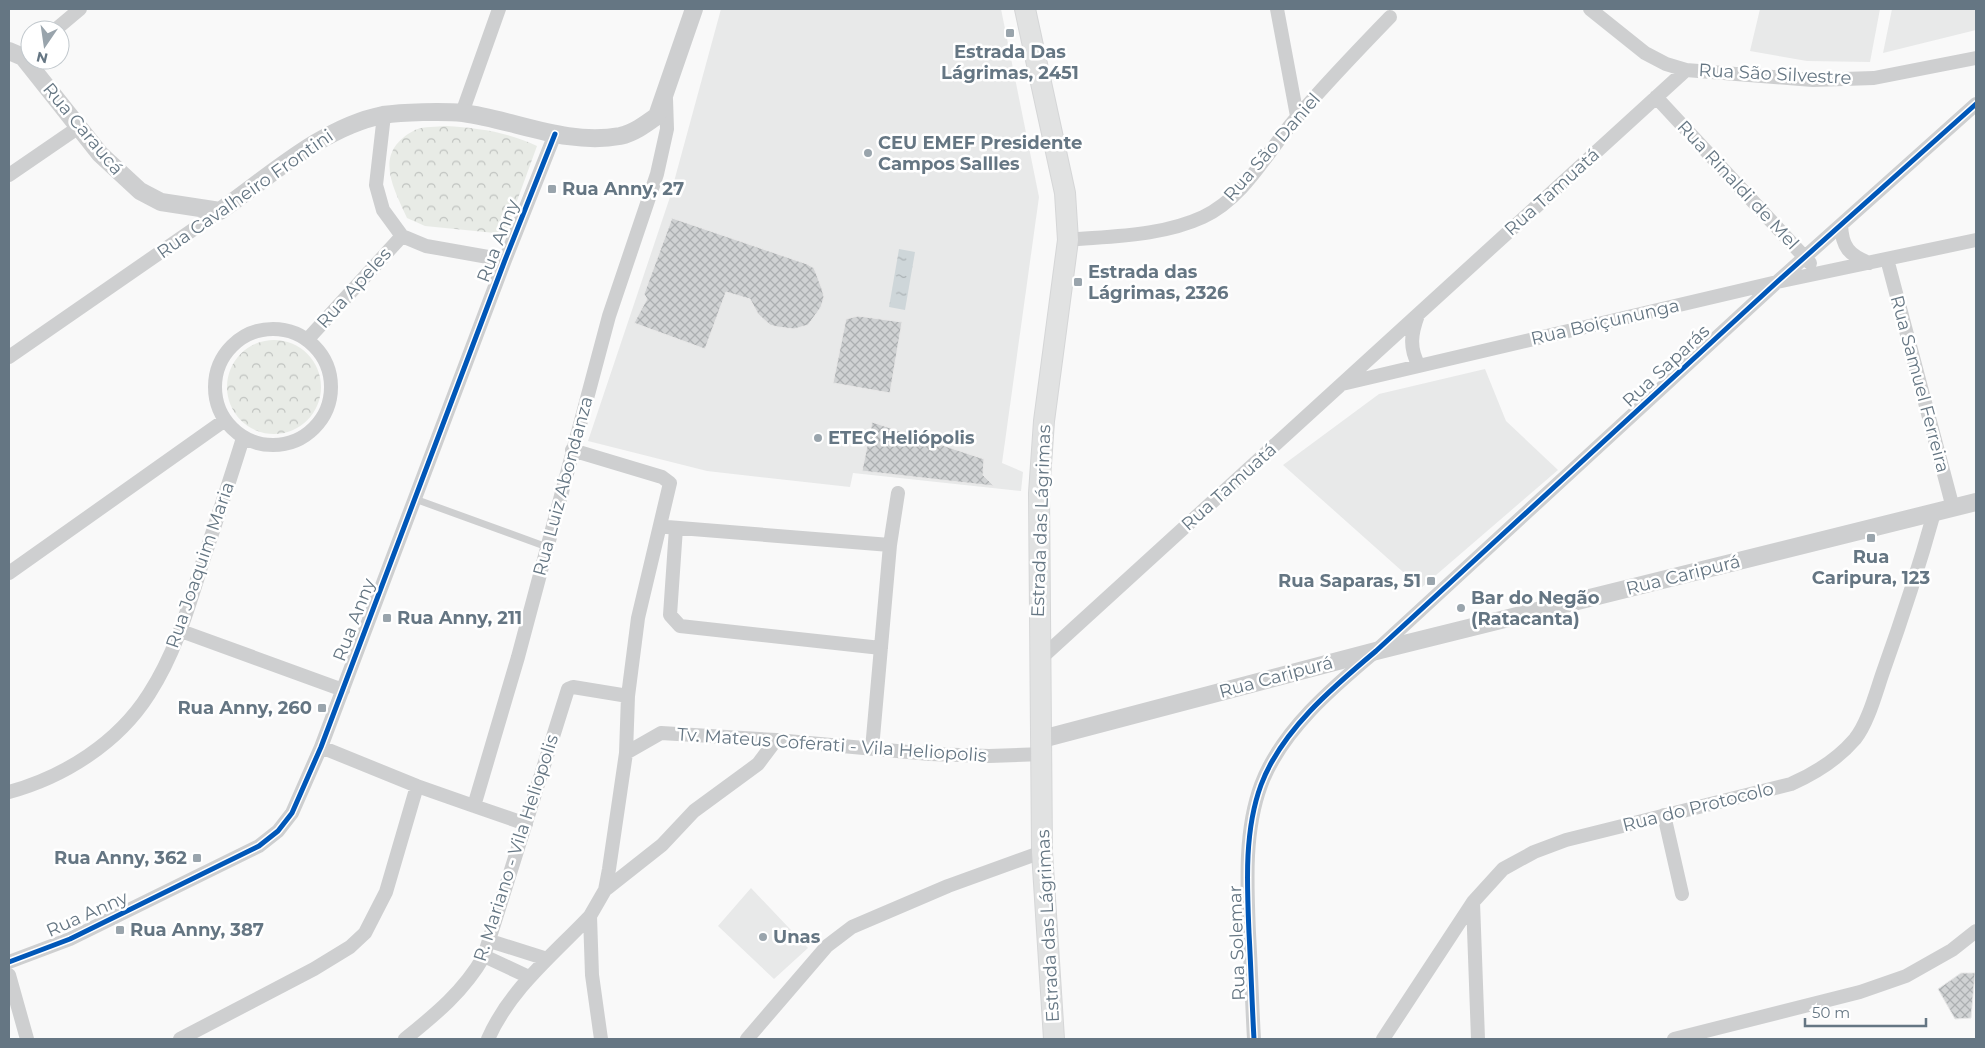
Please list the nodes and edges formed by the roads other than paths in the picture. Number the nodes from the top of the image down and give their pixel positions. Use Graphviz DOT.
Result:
graph roads {
  1 [pos="80,9"];
  2 [pos="500,9"];
  3 [pos="694,9"];
  4 [pos="1025,9"];
  5 [pos="1277,9"];
  6 [pos="1590,9"];
  7 [pos="1390,17"];
  8 [pos="67,20"];
  9 [pos="1976,58"];
  10 [pos="34,70"];
  11 [pos="1686,70"];
  12 [pos="666,93"];
  13 [pos="1656,97"];
  14 [pos="1976,104"];
  15 [pos="462,113"];
  16 [pos="384,115"];
  17 [pos="1297,116"];
  18 [pos="80,127"];
  19 [pos="555,134"];
  20 [pos="9,175"];
  21 [pos="220,211"];
  22 [pos="1840,225"];
  23 [pos="402,236"];
  24 [pos="1068,240"];
  25 [pos="1976,240"];
  26 [pos="1805,257"];
  27 [pos="1887,259"];
  28 [pos="505,260"];
  29 [pos="1869,263"];
  30 [pos="1819,273"];
  31 [pos="1777,282"];
  32 [pos="1418,314"];
  33 [pos="307,340"];
  34 [pos="9,358"];
  35 [pos="1419,366"];
  36 [pos="1342,384"];
  37 [pos="224,420"];
  38 [pos="243,438"];
  39 [pos="572,450"];
  40 [pos="898,492"];
  41 [pos="414,499"];
  42 [pos="1976,502"];
  43 [pos="1953,508"];
  44 [pos="1934,513"];
  45 [pos="661,526"];
  46 [pos="676,528"];
  47 [pos="890,545"];
  48 [pos="547,547"];
  49 [pos="9,573"];
  50 [pos="181,631"];
  51 [pos="881,648"];
  52 [pos="1376,651"];
  53 [pos="1039,660"];
  54 [pos="342,690"];
  55 [pos="628,696"];
  56 [pos="776,740"];
  57 [pos="1042,746"];
  58 [pos="321,747"];
  59 [pos="872,749"];
  60 [pos="626,753"];
  61 [pos="417,786"];
  62 [pos="9,792"];
  63 [pos="474,806"];
  64 [pos="1664,815"];
  65 [pos="526,824"];
  66 [pos="1042,852"];
  67 [pos="605,890"];
  68 [pos="1682,894"];
  69 [pos="1473,902"];
  70 [pos="590,916"];
  71 [pos="1976,931"];
  72 [pos="490,941"];
  73 [pos="484,956"];
  74 [pos="547,959"];
  75 [pos="9,962"];
  76 [pos="9,975"];
  77 [pos="530,976"];
  78 [pos="27,1039"];
  79 [pos="180,1039"];
  80 [pos="405,1039"];
  81 [pos="488,1039"];
  82 [pos="601,1039"];
  83 [pos="747,1039"];
  84 [pos="1054,1039"];
  85 [pos="1254,1039"];
  86 [pos="1383,1039"];
  87 [pos="1478,1039"];
  88 [pos="1674,1039"];
  1 -- 8 [label="street"];
  2 -- 15 [label="street"];
  3 -- 12 [label="street, Rua Luiz Abondanza"];
  4 -- 24 [label="main road, Estrada das Lágrimas"];
  5 -- 17 [label="street"];
  6 -- 11 [label="street, Rua São Silvestre"];
  7 -- 17 [label="street, Rua São Daniel"];
  9 -- 11 [label="street, Rua São Silvestre"];
  10 -- 18 [label="street, Rua Caraucá"];
  11 -- 13 [label="street, Rua Tamuatá"];
  12 -- 19 [label="street, Rua Cavalheiro Frontini"];
  12 -- 39 [label="street, Rua Luiz Abondanza"];
  13 -- 26 [label="street, Rua Rinaldi de Mel"];
  13 -- 32 [label="street, Rua Tamuatá"];
  14 -- 22 [label="street, Rua Saparás"];
  15 -- 16 [label="street, Rua Cavalheiro Frontini"];
  15 -- 19 [label="street, Rua Cavalheiro Frontini"];
  16 -- 21 [label="street, Rua Cavalheiro Frontini"];
  16 -- 23 [label="street"];
  17 -- 24 [label="street, Rua São Daniel"];
  18 -- 20 [label="street"];
  18 -- 21 [label="street, Rua Caraucá"];
  19 -- 28 [label="street, Rua Anny"];
  21 -- 34 [label="street, Rua Cavalheiro Frontini"];
  22 -- 26 [label="street, Rua Saparás"];
  22 -- 29 [label="street"];
  23 -- 28 [label="street"];
  23 -- 33 [label="street, Rua Apeles"];
  24 -- 53 [label="main road, Estrada das Lágrimas"];
  25 -- 27 [label="street, Rua Boiçununga"];
  26 -- 30 [label="street, Rua Rinaldi de Mel"];
  26 -- 31 [label="street, Rua Saparás"];
  27 -- 29 [label="street, Rua Boiçununga"];
  27 -- 43 [label="street, Rua Samuel Ferreira"];
  28 -- 41 [label="street, Rua Anny"];
  29 -- 30 [label="street, Rua Boiçununga"];
  30 -- 31 [label="street, Rua Boiçununga"];
  31 -- 35 [label="street, Rua Boiçununga"];
  31 -- 52 [label="street, Rua Saparás"];
  32 -- 35 [label="street"];
  32 -- 36 [label="street, Rua Tamuatá"];
  33 -- 37 [label="street"];
  33 -- 38 [label="street"];
  35 -- 36 [label="street, Rua Boiçununga"];
  36 -- 53 [label="street, Rua Tamuatá"];
  37 -- 38 [label="street"];
  37 -- 49 [label="street"];
  38 -- 50 [label="street, Rua Joaquim Maria"];
  39 -- 45 [label="street"];
  39 -- 48 [label="street, Rua Luiz Abondanza"];
  40 -- 47 [label="street"];
  41 -- 48 [label="lane"];
  41 -- 54 [label="street, Rua Anny"];
  42 -- 43 [label="street, Rua Caripurá"];
  43 -- 44 [label="street, Rua Caripurá"];
  44 -- 52 [label="street, Rua Caripurá"];
  44 -- 64 [label="street, Rua do Protocolo"];
  45 -- 46 [label="street"];
  45 -- 55 [label="street"];
  46 -- 47 [label="street"];
  46 -- 51 [label="street"];
  47 -- 51 [label="street"];
  48 -- 63 [label="street, Rua Luiz Abondanza"];
  50 -- 54 [label="street"];
  50 -- 62 [label="street, Rua Joaquim Maria"];
  51 -- 59 [label="street"];
  52 -- 57 [label="street, Rua Caripurá"];
  52 -- 85 [label="street, Rua Solemar"];
  53 -- 57 [label="main road, Estrada das Lágrimas"];
  54 -- 58 [label="street, Rua Anny"];
  55 -- 60 [label="street"];
  55 -- 65 [label="street, R. Mariano - Vila Heliopolis"];
  56 -- 59 [label="street, Tv. Mateus Coferati - Vila Heliopolis"];
  56 -- 60 [label="street, Tv. Mateus Coferati - Vila Heliopolis"];
  56 -- 67 [label="street"];
  57 -- 59 [label="street, Tv. Mateus Coferati - Vila Heliopolis"];
  57 -- 66 [label="main road, Estrada das Lágrimas"];
  58 -- 61 [label="street"];
  58 -- 75 [label="street, Rua Anny"];
  60 -- 67 [label="street"];
  61 -- 63 [label="street"];
  61 -- 79 [label="street"];
  63 -- 65 [label="street"];
  64 -- 68 [label="street"];
  64 -- 69 [label="street, Rua do Protocolo"];
  65 -- 72 [label="street, R. Mariano - Vila Heliopolis"];
  66 -- 83 [label="street"];
  66 -- 84 [label="main road, Estrada das Lágrimas"];
  67 -- 70 [label="street"];
  69 -- 86 [label="street, Rua do Protocolo"];
  69 -- 87 [label="street"];
  70 -- 74 [label="street"];
  70 -- 82 [label="street"];
  71 -- 88 [label="street"];
  72 -- 73 [label="street, R. Mariano - Vila Heliopolis"];
  72 -- 74 [label="street"];
  73 -- 77 [label="street"];
  73 -- 80 [label="street, R. Mariano - Vila Heliopolis"];
  74 -- 77 [label="street"];
  76 -- 78 [label="street"];
  77 -- 81 [label="street"];
}
